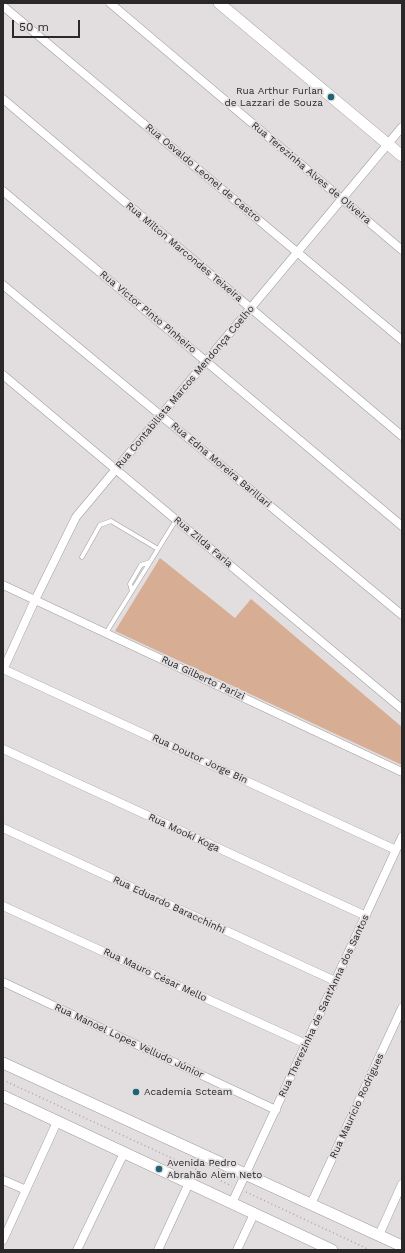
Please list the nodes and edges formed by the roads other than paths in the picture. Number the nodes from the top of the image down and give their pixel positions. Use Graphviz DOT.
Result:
graph roads {
  1 [pos="110,3"];
  2 [pos="219,3"];
  3 [pos="3,6"];
  4 [pos="3,99"];
  5 [pos="402,126"];
  6 [pos="388,144"];
  7 [pos="402,156"];
  8 [pos="3,191"];
  9 [pos="341,200"];
  10 [pos="402,250"];
  11 [pos="298,252"];
  12 [pos="3,285"];
  13 [pos="251,308"];
  14 [pos="402,340"];
  15 [pos="206,361"];
  16 [pos="3,375"];
  17 [pos="161,415"];
  18 [pos="402,436"];
  19 [pos="116,469"];
  20 [pos="176,519"];
  21 [pos="402,526"];
  22 [pos="158,549"];
  23 [pos="82,557"];
  24 [pos="3,585"];
  25 [pos="35,600"];
  26 [pos="402,615"];
  27 [pos="106,633"];
  28 [pos="3,669"];
  29 [pos="402,709"];
  30 [pos="3,749"];
  31 [pos="402,772"];
  32 [pos="3,828"];
  33 [pos="402,837"];
  34 [pos="396,850"];
  35 [pos="3,906"];
  36 [pos="366,916"];
  37 [pos="335,981"];
  38 [pos="3,982"];
  39 [pos="402,1008"];
  40 [pos="306,1044"];
  41 [pos="3,1063"];
  42 [pos="3,1096"];
  43 [pos="276,1110"];
  44 [pos="57,1122"];
  45 [pos="124,1153"];
  46 [pos="246,1174"];
  47 [pos="3,1180"];
  48 [pos="189,1183"];
  49 [pos="402,1184"];
  50 [pos="26,1190"];
  51 [pos="232,1203"];
  52 [pos="312,1204"];
  53 [pos="254,1214"];
  54 [pos="379,1235"];
  55 [pos="3,1240"];
  56 [pos="402,1246"];
  57 [pos="316,1247"];
  58 [pos="77,1250"];
  59 [pos="158,1250"];
  60 [pos="237,1250"];
  61 [pos="332,1250"];
  1 -- 9 [label="street, Rua Terezinha Alves de Oliveira"];
  2 -- 6 [label="street"];
  3 -- 11 [label="street, Rua Osvaldo Leonel de Castro"];
  4 -- 13 [label="street, Rua Milton Marcondes Teixeira"];
  5 -- 6 [label="street, Rua Contabilista Marcos Mendonça Coelho"];
  6 -- 7 [label="street"];
  6 -- 9 [label="street, Rua Contabilista Marcos Mendonça Coelho"];
  8 -- 15 [label="street, Rua Victor Pinto Pinheiro"];
  9 -- 10 [label="street, Rua Terezinha Alves de Oliveira"];
  9 -- 11 [label="street, Rua Contabilista Marcos Mendonça Coelho"];
  11 -- 13 [label="street, Rua Contabilista Marcos Mendonça Coelho"];
  11 -- 14 [label="street, Rua Osvaldo Leonel de Castro"];
  12 -- 17 [label="street, Rua Edna Moreira Barillari"];
  13 -- 15 [label="street, Rua Contabilista Marcos Mendonça Coelho"];
  13 -- 18 [label="street, Rua Milton Marcondes Teixeira"];
  15 -- 17 [label="street, Rua Contabilista Marcos Mendonça Coelho"];
  15 -- 21 [label="street, Rua Victor Pinto Pinheiro"];
  16 -- 19 [label="street, Rua Zilda Faria"];
  17 -- 19 [label="street, Rua Contabilista Marcos Mendonça Coelho"];
  17 -- 26 [label="street, Rua Edna Moreira Barillari"];
  19 -- 20 [label="street, Rua Zilda Faria"];
  19 -- 25 [label="street, Rua Contabilista Marcos Mendonça Coelho"];
  20 -- 22 [label="lane"];
  20 -- 29 [label="street, Rua Zilda Faria"];
  22 -- 23 [label="lane"];
  22 -- 27 [label="lane"];
  24 -- 25 [label="street, Rua Gilberto Parizi"];
  25 -- 27 [label="street, Rua Gilberto Parizi"];
  25 -- 28 [label="street, Rua Contabilista Marcos Mendonça Coelho"];
  27 -- 31 [label="street, Rua Gilberto Parizi"];
  28 -- 34 [label="street, Rua Doutor Jorge Bin"];
  30 -- 36 [label="street, Rua Mooki Koga"];
  32 -- 37 [label="street, Rua Eduardo Baracchinhi"];
  33 -- 34 [label="street, Rua Therezinha de Sant'Anna dos Santos"];
  34 -- 36 [label="street, Rua Therezinha de Sant'Anna dos Santos"];
  35 -- 40 [label="street, Rua Mauro César Mello"];
  36 -- 37 [label="street, Rua Therezinha de Sant'Anna dos Santos"];
  37 -- 40 [label="street, Rua Therezinha de Sant'Anna dos Santos"];
  38 -- 43 [label="street, Rua Manoel Lopes Velludo Júnior"];
  39 -- 52 [label="street, Rua Maurício Rodrigues"];
  40 -- 43 [label="street, Rua Therezinha de Sant'Anna dos Santos"];
  41 -- 46 [label="street"];
  42 -- 44 [label="street"];
  43 -- 46 [label="street, Rua Therezinha de Sant'Anna dos Santos"];
  44 -- 45 [label="street"];
  44 -- 50 [label="street"];
  45 -- 48 [label="street"];
  45 -- 58 [label="street"];
  46 -- 51 [label="street, Rua Therezinha de Sant'Anna dos Santos"];
  46 -- 52 [label="street"];
  47 -- 50 [label="street"];
  48 -- 51 [label="street"];
  48 -- 59 [label="street"];
  49 -- 54 [label="street"];
  50 -- 55 [label="street"];
  51 -- 53 [label="street"];
  52 -- 54 [label="street"];
  53 -- 57 [label="street"];
  53 -- 60 [label="street"];
  54 -- 56 [label="street"];
  57 -- 61 [label="street"];
}
